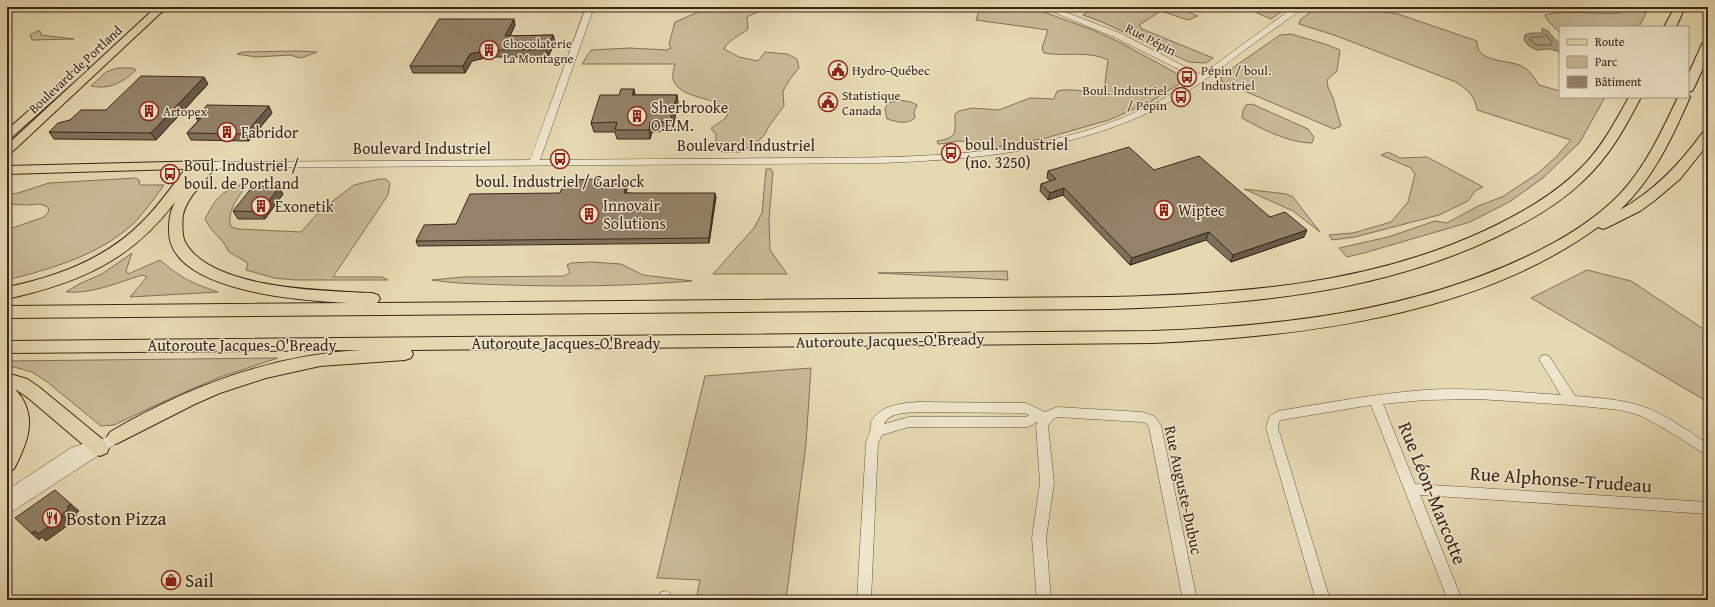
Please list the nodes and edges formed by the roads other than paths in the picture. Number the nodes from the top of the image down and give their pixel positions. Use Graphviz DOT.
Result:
graph roads {
  1 [pos="150,7"];
  2 [pos="162,7"];
  3 [pos="590,7"];
  4 [pos="1045,7"];
  5 [pos="1299,7"];
  6 [pos="1674,7"];
  7 [pos="1680,7"];
  8 [pos="1669,26"];
  9 [pos="1670,26"];
  10 [pos="1708,44"];
  11 [pos="1201,78"];
  12 [pos="1689,86"];
  13 [pos="1634,98"];
  14 [pos="1684,98"];
  15 [pos="1708,135"];
  16 [pos="7,136"];
  17 [pos="7,151"];
  18 [pos="534,163"];
  19 [pos="7,164"];
  20 [pos="203,165"];
  21 [pos="154,166"];
  22 [pos="46,169"];
  23 [pos="7,170"];
  24 [pos="7,179"];
  25 [pos="1576,236"];
  26 [pos="7,293"];
  27 [pos="499,308"];
  28 [pos="7,312"];
  29 [pos="635,342"];
  30 [pos="7,347"];
  31 [pos="1545,358"];
  32 [pos="7,380"];
  33 [pos="7,392"];
  34 [pos="1376,400"];
  35 [pos="1570,400"];
  36 [pos="1043,416"];
  37 [pos="116,437"];
  38 [pos="98,446"];
  39 [pos="1708,451"];
  40 [pos="7,464"];
  41 [pos="1411,489"];
  42 [pos="7,497"];
  43 [pos="1708,508"];
  44 [pos="7,509"];
  45 [pos="864,600"];
  46 [pos="1044,600"];
  47 [pos="1190,600"];
  48 [pos="1323,600"];
  49 [pos="1455,600"];
  1 -- 16 [label="main road, Boulevard de Portland"];
  2 -- 17 [label="main road, Boulevard de Portland"];
  3 -- 18 [label="street"];
  4 -- 11 [label="street, Rue Pépin"];
  5 -- 11 [label="street, Boulevard Industriel"];
  6 -- 8 [label="highway"];
  7 -- 9 [label="highway"];
  10 -- 12 [label="highway"];
  11 -- 18 [label="street, Boulevard Industriel"];
  13 -- 27 [label="highway"];
  14 -- 25 [label="highway, Autoroute Jacques-O'Bready"];
  15 -- 25 [label="highway"];
  18 -- 20 [label="street, Boulevard Industriel"];
  19 -- 21 [label="main road, Boulevard Industriel"];
  20 -- 21 [label="main road, Boulevard Industriel"];
  20 -- 26 [label="highway"];
  20 -- 27 [label="highway"];
  21 -- 22 [label="main road, Boulevard Industriel"];
  22 -- 23 [label="main road, Boulevard Industriel"];
  22 -- 24 [label="main road"];
  25 -- 29 [label="highway, Autoroute Jacques-O'Bready"];
  27 -- 28 [label="highway"];
  29 -- 30 [label="highway, Autoroute Jacques-O'Bready"];
  29 -- 37 [label="highway"];
  31 -- 35 [label="street"];
  32 -- 38 [label="highway"];
  33 -- 40 [label="highway"];
  34 -- 35 [label="street"];
  34 -- 41 [label="street, Rue Léon-Marcotte"];
  34 -- 48 [label="street"];
  35 -- 39 [label="street"];
  36 -- 45 [label="street"];
  36 -- 46 [label="street"];
  36 -- 47 [label="street, Rue Auguste-Dubuc"];
  37 -- 38 [label="street"];
  38 -- 42 [label="street"];
  38 -- 44 [label="street"];
  41 -- 43 [label="street, Rue Alphonse-Trudeau"];
  41 -- 49 [label="street, Rue Léon-Marcotte"];
}
